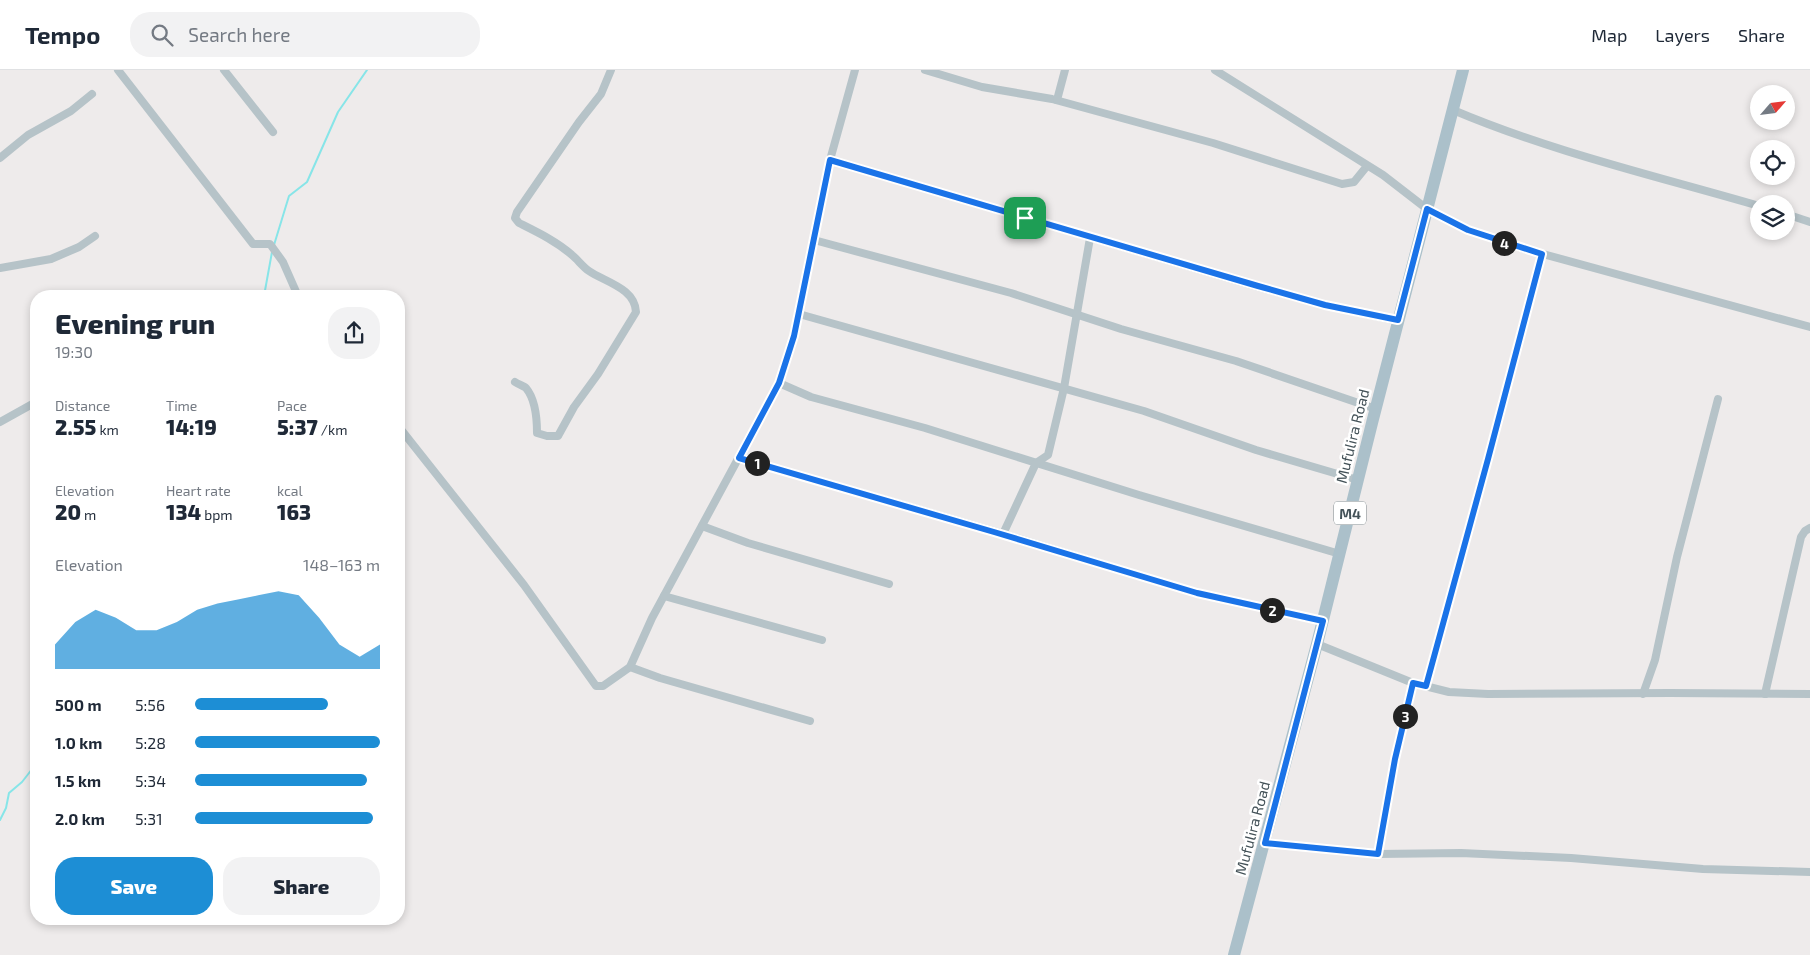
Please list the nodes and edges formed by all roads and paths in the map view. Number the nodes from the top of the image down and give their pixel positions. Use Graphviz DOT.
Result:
graph roads {
  1 [pos="118,70"];
  2 [pos="224,70"];
  3 [pos="611,70"];
  4 [pos="855,70"];
  5 [pos="925,70"];
  6 [pos="1065,70"];
  7 [pos="1215,70"];
  8 [pos="1463,70"];
  9 [pos="92,94"];
  10 [pos="1057,100"];
  11 [pos="1453,110"];
  12 [pos="273,132"];
  13 [pos="0,158"];
  14 [pos="830,160"];
  15 [pos="1367,166"];
  16 [pos="1750,203"];
  17 [pos="1427,209"];
  18 [pos="1795,217"];
  19 [pos="1810,222"];
  20 [pos="95,236"];
  21 [pos="1090,238"];
  22 [pos="814,240"];
  23 [pos="1542,254"];
  24 [pos="0,268"];
  25 [pos="295,290"];
  26 [pos="799,314"];
  27 [pos="1076,314"];
  28 [pos="1398,320"];
  29 [pos="1810,327"];
  30 [pos="515,382"];
  31 [pos="779,383"];
  32 [pos="1064,388"];
  33 [pos="1718,399"];
  34 [pos="30,405"];
  35 [pos="1376,409"];
  36 [pos="0,422"];
  37 [pos="405,435"];
  38 [pos="739,458"];
  39 [pos="1036,463"];
  40 [pos="1358,480"];
  41 [pos="702,526"];
  42 [pos="1810,528"];
  43 [pos="1002,534"];
  44 [pos="1340,554"];
  45 [pos="889,584"];
  46 [pos="664,596"];
  47 [pos="1323,621"];
  48 [pos="822,640"];
  49 [pos="1317,644"];
  50 [pos="630,667"];
  51 [pos="1413,683"];
  52 [pos="1426,686"];
  53 [pos="1643,694"];
  54 [pos="1764,694"];
  55 [pos="1810,694"];
  56 [pos="810,721"];
  57 [pos="1265,843"];
  58 [pos="1378,854"];
  59 [pos="1810,872"];
  60 [pos="1234,955"];
  1 -- 25 [label="street"];
  2 -- 12 [label="street"];
  3 -- 30 [label="street"];
  4 -- 14 [label="street"];
  5 -- 10 [label="street"];
  6 -- 10 [label="street"];
  7 -- 15 [label="street"];
  8 -- 11 [label="main road, Mufulira Road / M4"];
  9 -- 13 [label="street"];
  10 -- 15 [label="street"];
  11 -- 16 [label="street"];
  11 -- 17 [label="main road, Mufulira Road / M4"];
  14 -- 21 [label="street"];
  14 -- 22 [label="street"];
  15 -- 17 [label="street"];
  17 -- 23 [label="street"];
  17 -- 28 [label="main road, Mufulira Road / M4"];
  18 -- 19 [label="street"];
  20 -- 24 [label="street"];
  21 -- 27 [label="street"];
  21 -- 28 [label="street"];
  22 -- 26 [label="street"];
  22 -- 27 [label="street"];
  23 -- 29 [label="street"];
  23 -- 52 [label="street"];
  26 -- 31 [label="street"];
  26 -- 32 [label="street"];
  27 -- 32 [label="street"];
  27 -- 35 [label="street"];
  28 -- 35 [label="main road, Mufulira Road / M4"];
  31 -- 38 [label="street"];
  31 -- 39 [label="street"];
  32 -- 39 [label="street"];
  32 -- 40 [label="street"];
  33 -- 53 [label="street"];
  34 -- 36 [label="street"];
  35 -- 40 [label="main road, Mufulira Road / M4"];
  37 -- 50 [label="street"];
  38 -- 41 [label="street"];
  38 -- 43 [label="street"];
  39 -- 43 [label="street"];
  39 -- 44 [label="street"];
  40 -- 44 [label="main road, Mufulira Road / M4"];
  41 -- 45 [label="street"];
  41 -- 46 [label="street"];
  42 -- 54 [label="street"];
  43 -- 47 [label="street"];
  44 -- 47 [label="main road, Mufulira Road / M4"];
  46 -- 48 [label="street"];
  46 -- 50 [label="street"];
  47 -- 49 [label="main road, Mufulira Road / M4"];
  49 -- 51 [label="street"];
  49 -- 57 [label="main road, Mufulira Road / M4"];
  50 -- 56 [label="street"];
  51 -- 52 [label="street"];
  51 -- 58 [label="street"];
  52 -- 53 [label="street"];
  53 -- 54 [label="street"];
  54 -- 55 [label="street"];
  57 -- 58 [label="street"];
  57 -- 60 [label="main road, Mufulira Road / M4"];
  58 -- 59 [label="street"];
}
